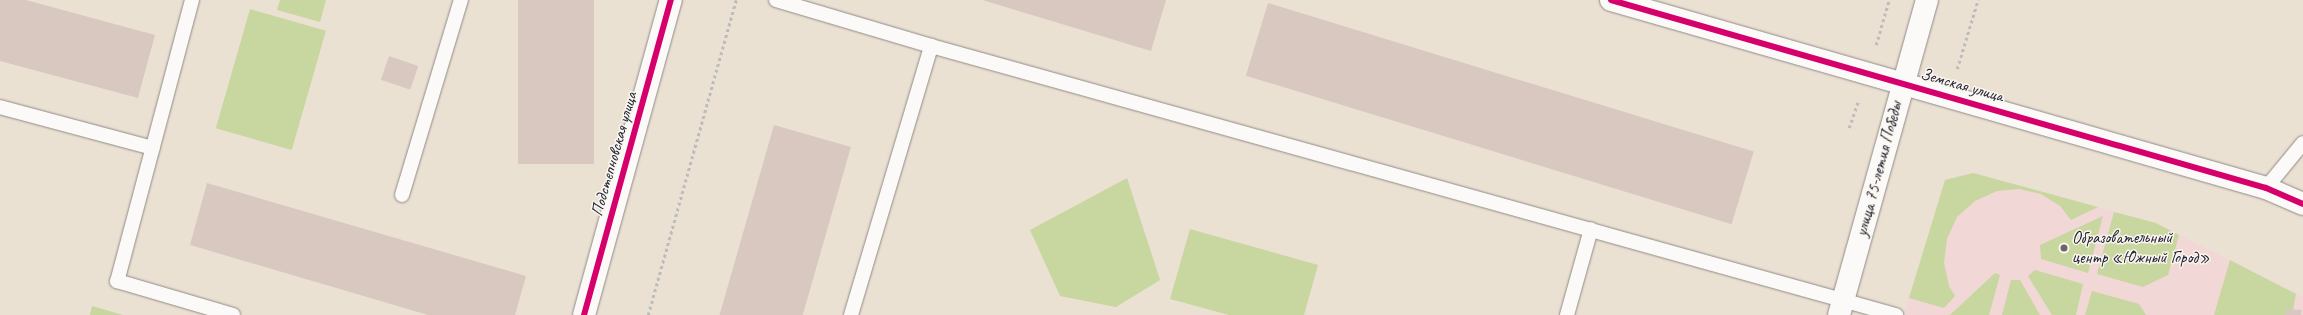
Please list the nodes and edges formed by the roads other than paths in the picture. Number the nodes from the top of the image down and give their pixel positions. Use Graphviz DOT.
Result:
graph roads {
  1 [pos="192,0"];
  2 [pos="461,0"];
  3 [pos="671,0"];
  4 [pos="776,0"];
  5 [pos="1611,0"];
  6 [pos="1927,0"];
  7 [pos="931,46"];
  8 [pos="1902,83"];
  9 [pos="0,107"];
  10 [pos="2303,143"];
  11 [pos="153,148"];
  12 [pos="2266,188"];
  13 [pos="402,194"];
  14 [pos="2303,204"];
  15 [pos="1591,229"];
  16 [pos="1841,308"];
  17 [pos="233,315"];
  18 [pos="584,315"];
  19 [pos="851,315"];
  20 [pos="1567,315"];
  21 [pos="1896,315"];
  1 -- 11 [label="lane"];
  2 -- 13 [label="lane"];
  3 -- 18 [label="street, Подстепновская улица"];
  4 -- 7 [label="lane"];
  5 -- 8 [label="street, Земская улица"];
  6 -- 8 [label="street, улица 75-летия Победы"];
  7 -- 15 [label="lane"];
  7 -- 19 [label="lane"];
  8 -- 12 [label="street, Земская улица"];
  8 -- 16 [label="street, улица 75-летия Победы"];
  9 -- 11 [label="lane"];
  10 -- 12 [label="lane"];
  11 -- 17 [label="lane"];
  12 -- 14 [label="street, Земская улица"];
  15 -- 16 [label="lane"];
  15 -- 20 [label="lane"];
  16 -- 21 [label="lane"];
}
